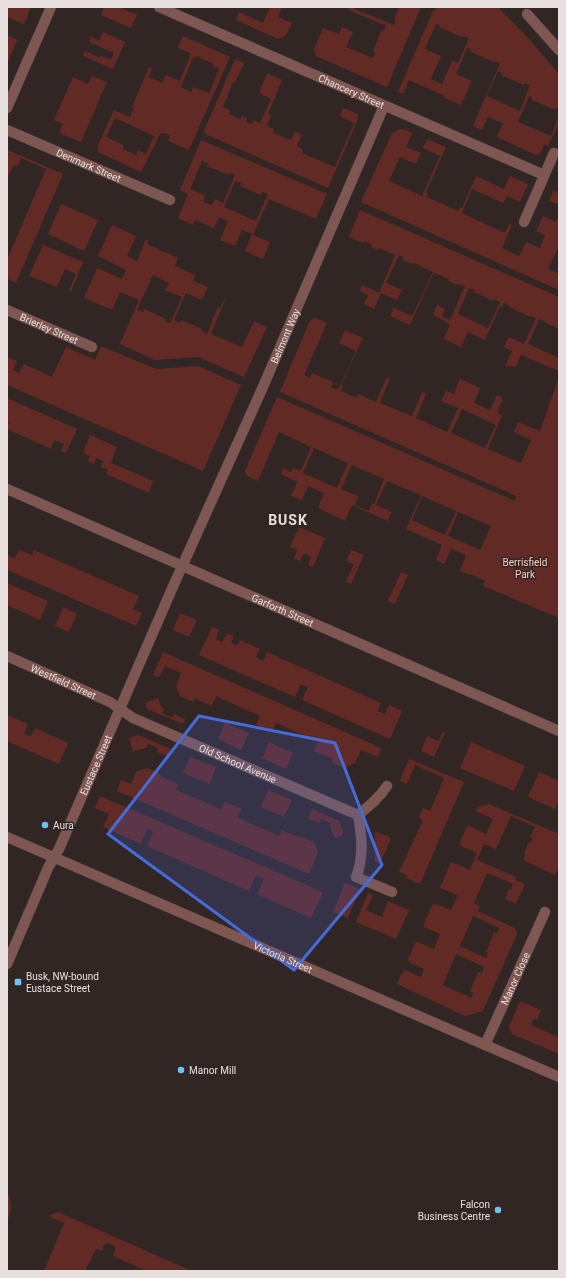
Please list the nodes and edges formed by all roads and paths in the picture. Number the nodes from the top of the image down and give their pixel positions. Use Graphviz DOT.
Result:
graph roads {
  1 [pos="51,7"];
  2 [pos="160,7"];
  3 [pos="527,14"];
  4 [pos="559,50"];
  5 [pos="384,106"];
  6 [pos="7,108"];
  7 [pos="7,130"];
  8 [pos="554,153"];
  9 [pos="544,175"];
  10 [pos="170,200"];
  11 [pos="524,222"];
  12 [pos="7,310"];
  13 [pos="92,347"];
  14 [pos="7,489"];
  15 [pos="183,566"];
  16 [pos="7,656"];
  17 [pos="120,708"];
  18 [pos="559,731"];
  19 [pos="387,786"];
  20 [pos="358,815"];
  21 [pos="7,837"];
  22 [pos="54,858"];
  23 [pos="392,892"];
  24 [pos="545,912"];
  25 [pos="7,964"];
  26 [pos="485,1045"];
  27 [pos="559,1077"];
  1 -- 6 [label="street"];
  2 -- 5 [label="street, Chancery Street"];
  3 -- 4 [label="street"];
  5 -- 9 [label="street, Chancery Street"];
  5 -- 15 [label="street, Belmont Way"];
  7 -- 10 [label="street, Denmark Street"];
  8 -- 9 [label="street"];
  9 -- 11 [label="street"];
  12 -- 13 [label="street, Brierley Street"];
  14 -- 15 [label="street, Garforth Street"];
  15 -- 17 [label="street, Eustace Street"];
  15 -- 18 [label="street, Garforth Street"];
  16 -- 17 [label="street, Westfield Street"];
  17 -- 20 [label="street, Old School Avenue"];
  17 -- 22 [label="street, Eustace Street"];
  19 -- 20 [label="street"];
  20 -- 23 [label="street"];
  21 -- 22 [label="street, Victoria Street"];
  22 -- 25 [label="street, Eustace Street"];
  22 -- 26 [label="street, Victoria Street"];
  24 -- 26 [label="street, Manor Close"];
  26 -- 27 [label="street, Victoria Street"];
}
